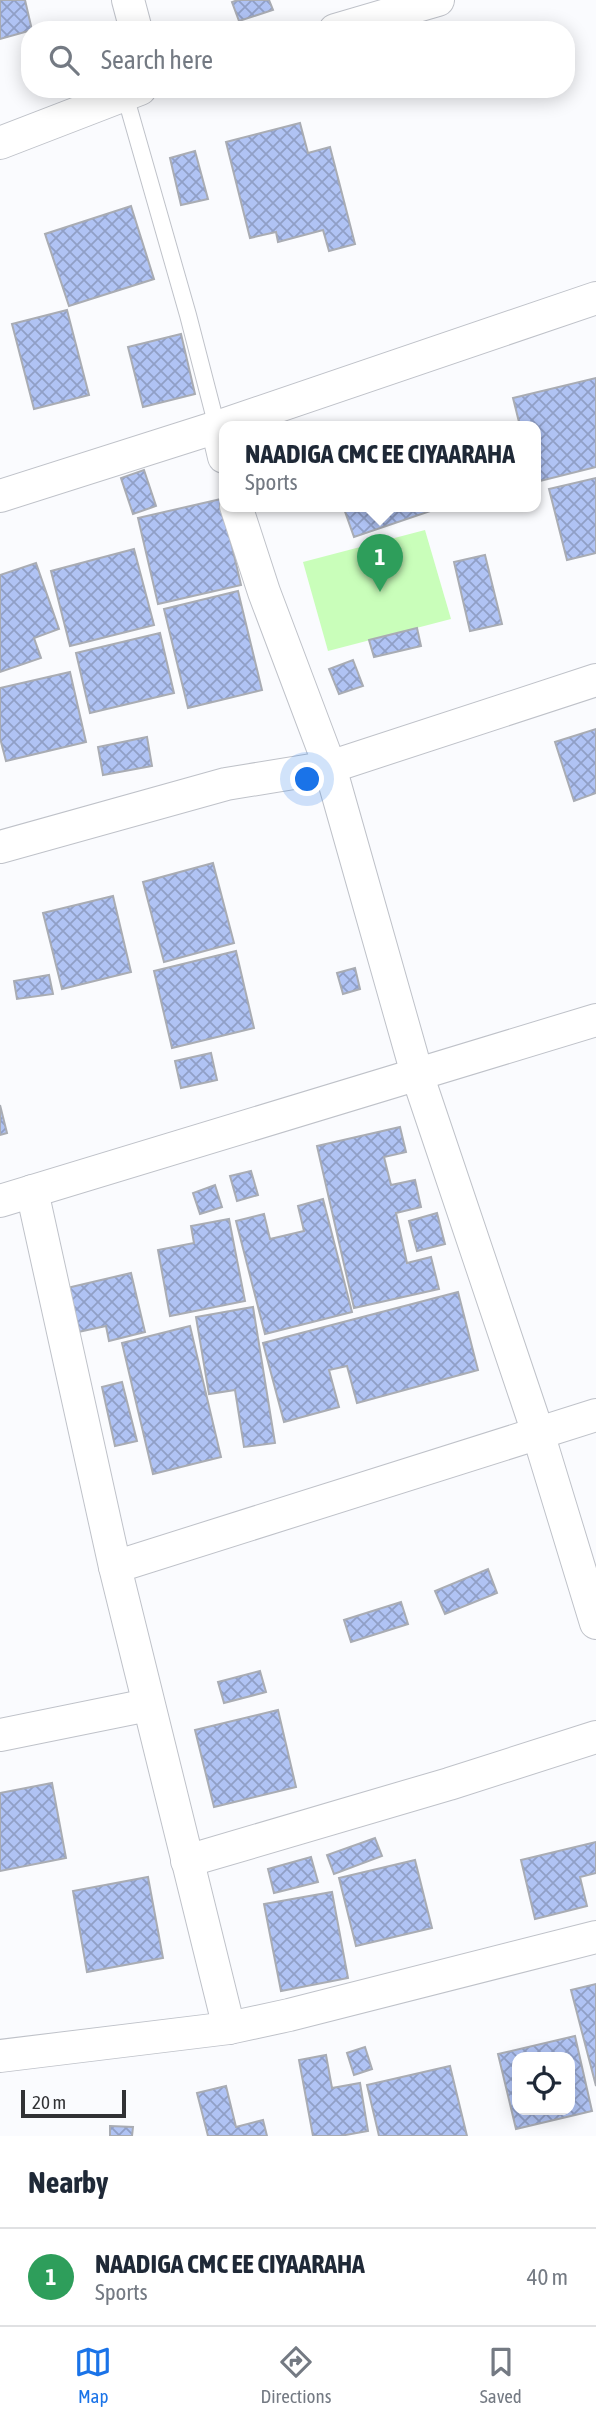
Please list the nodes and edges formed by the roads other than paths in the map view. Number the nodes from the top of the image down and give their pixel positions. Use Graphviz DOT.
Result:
graph roads {
  1 [pos="128,0"];
  2 [pos="438,0"];
  3 [pos="134,21"];
  4 [pos="366,21"];
  5 [pos="116,98"];
  6 [pos="134,98"];
  7 [pos="0,143"];
  8 [pos="596,298"];
  9 [pos="235,421"];
  10 [pos="217,427"];
  11 [pos="219,436"];
  12 [pos="0,496"];
  13 [pos="238,512"];
  14 [pos="596,680"];
  15 [pos="330,767"];
  16 [pos="0,847"];
  17 [pos="596,1020"];
  18 [pos="417,1074"];
  19 [pos="32,1191"];
  20 [pos="0,1201"];
  21 [pos="596,1415"];
  22 [pos="538,1433"];
  23 [pos="115,1567"];
  24 [pos="596,1623"];
  25 [pos="148,1705"];
  26 [pos="0,1735"];
  27 [pos="596,1737"];
  28 [pos="187,1861"];
  29 [pos="596,1937"];
  30 [pos="229,2028"];
  31 [pos="0,2056"];
  1 -- 3 [label="street"];
  2 -- 4 [label="street"];
  5 -- 7 [label="street"];
  6 -- 10 [label="lane"];
  8 -- 9 [label="street"];
  10 -- 11 [label="street"];
  10 -- 12 [label="street"];
  13 -- 15 [label="street"];
  14 -- 15 [label="street"];
  15 -- 16 [label="street"];
  15 -- 18 [label="street"];
  17 -- 18 [label="street"];
  18 -- 19 [label="street"];
  18 -- 22 [label="street"];
  19 -- 20 [label="street"];
  19 -- 23 [label="street"];
  21 -- 22 [label="street"];
  22 -- 23 [label="street"];
  22 -- 24 [label="street"];
  23 -- 25 [label="street"];
  25 -- 26 [label="street"];
  25 -- 28 [label="street"];
  27 -- 28 [label="street"];
  28 -- 30 [label="street"];
  29 -- 30 [label="street"];
  30 -- 31 [label="street"];
}
